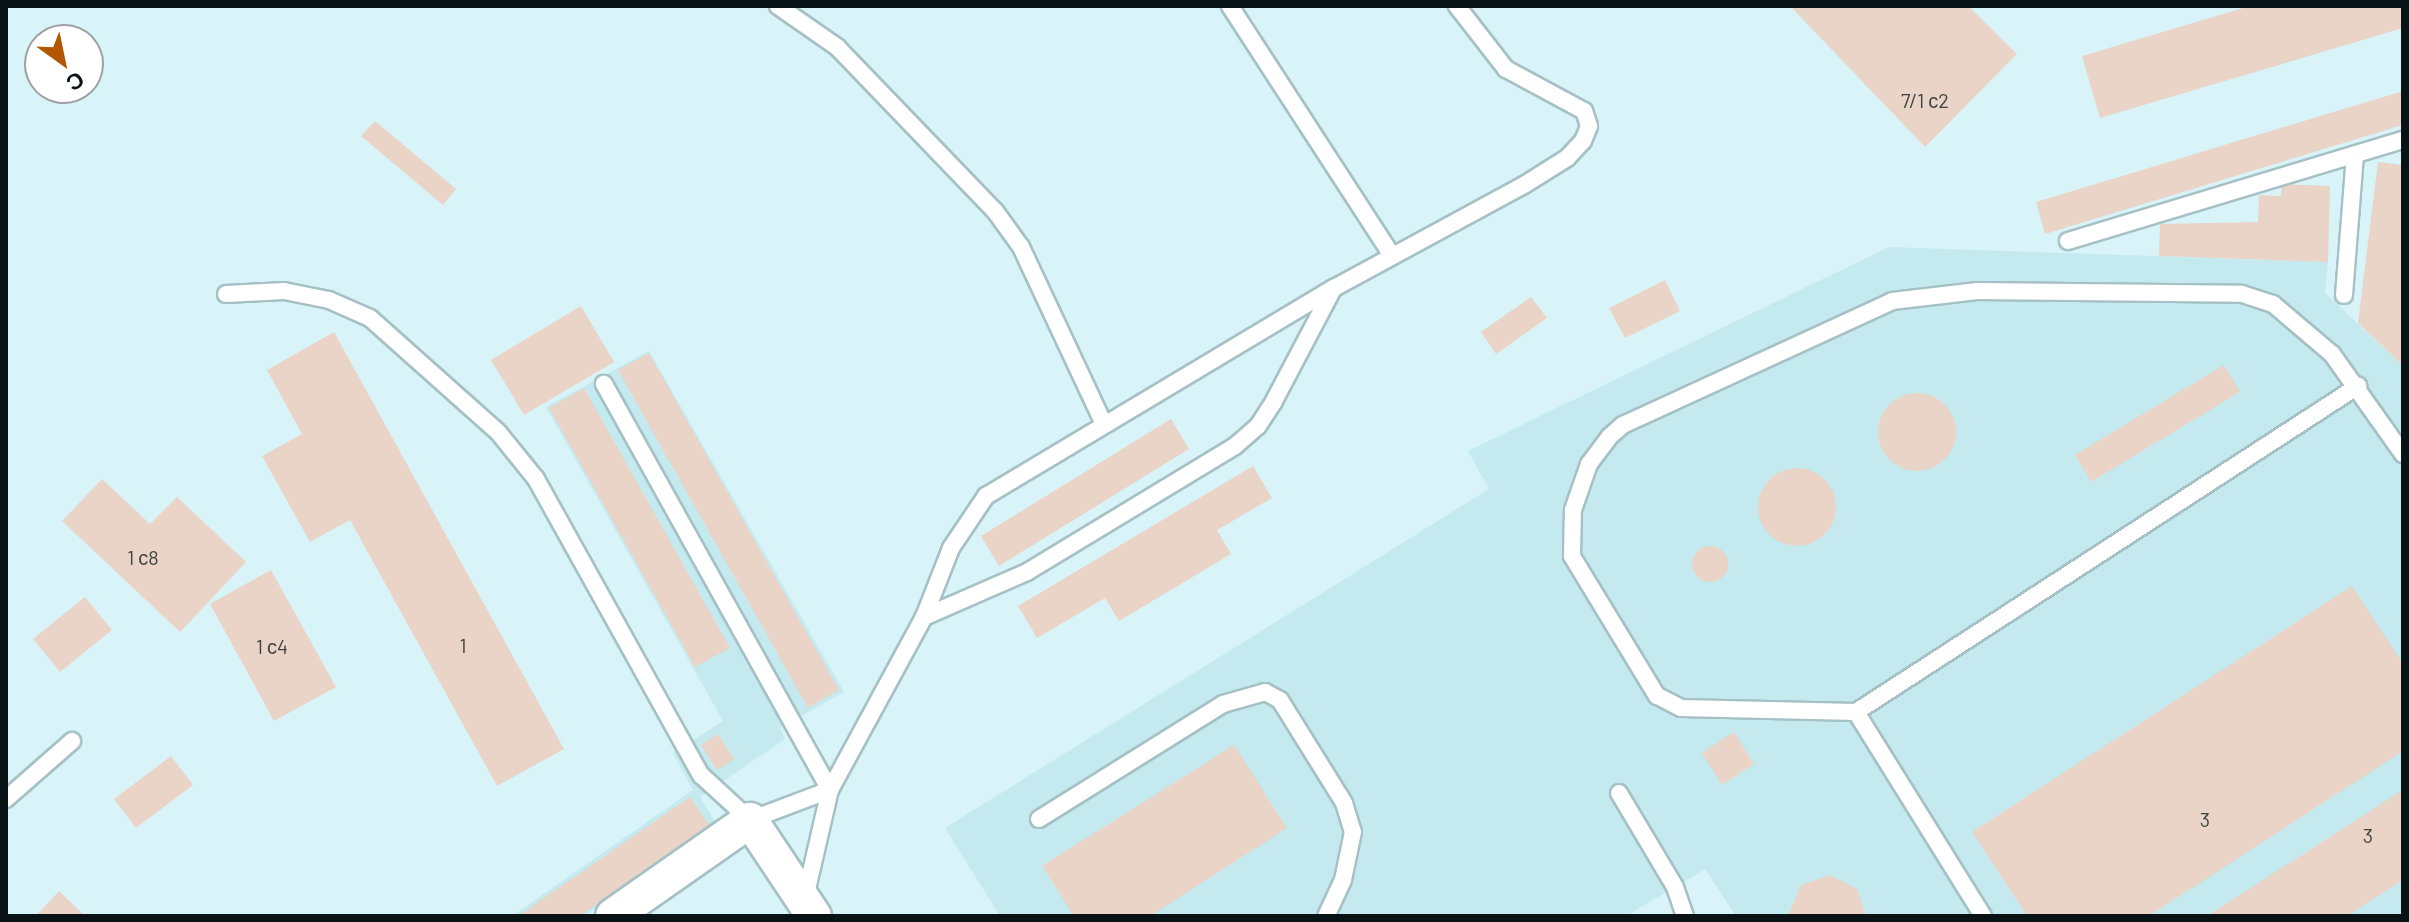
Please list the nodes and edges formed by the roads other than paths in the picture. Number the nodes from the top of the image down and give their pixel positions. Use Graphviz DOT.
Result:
graph roads {
  1 [pos="778,6"];
  2 [pos="1230,6"];
  3 [pos="1457,6"];
  4 [pos="2403,140"];
  5 [pos="2355,154"];
  6 [pos="2068,241"];
  7 [pos="1392,255"];
  8 [pos="1334,288"];
  9 [pos="226,294"];
  10 [pos="2344,295"];
  11 [pos="604,384"];
  12 [pos="2358,386"];
  13 [pos="1103,422"];
  14 [pos="2403,454"];
  15 [pos="924,617"];
  16 [pos="1856,712"];
  17 [pos="72,741"];
  18 [pos="830,790"];
  19 [pos="1619,793"];
  20 [pos="6,799"];
  21 [pos="1039,819"];
  22 [pos="750,820"];
  23 [pos="809,908"];
  24 [pos="613,916"];
  25 [pos="1326,916"];
  26 [pos="1685,916"];
  27 [pos="1983,916"];
  1 -- 13 [label="lane"];
  2 -- 7 [label="lane"];
  3 -- 7 [label="lane"];
  4 -- 5 [label="lane"];
  5 -- 6 [label="lane"];
  5 -- 10 [label="lane"];
  7 -- 8 [label="lane"];
  8 -- 13 [label="lane"];
  8 -- 15 [label="lane"];
  9 -- 22 [label="lane"];
  11 -- 18 [label="lane"];
  12 -- 14 [label="lane"];
  12 -- 16 [label="lane"];
  12 -- 16 [label="lane"];
  13 -- 15 [label="lane"];
  15 -- 18 [label="lane"];
  16 -- 27 [label="lane"];
  17 -- 20 [label="lane"];
  18 -- 22 [label="lane"];
  18 -- 23 [label="lane"];
  19 -- 26 [label="lane"];
  21 -- 25 [label="lane"];
  22 -- 23 [label="street"];
  22 -- 24 [label="street"];
}
